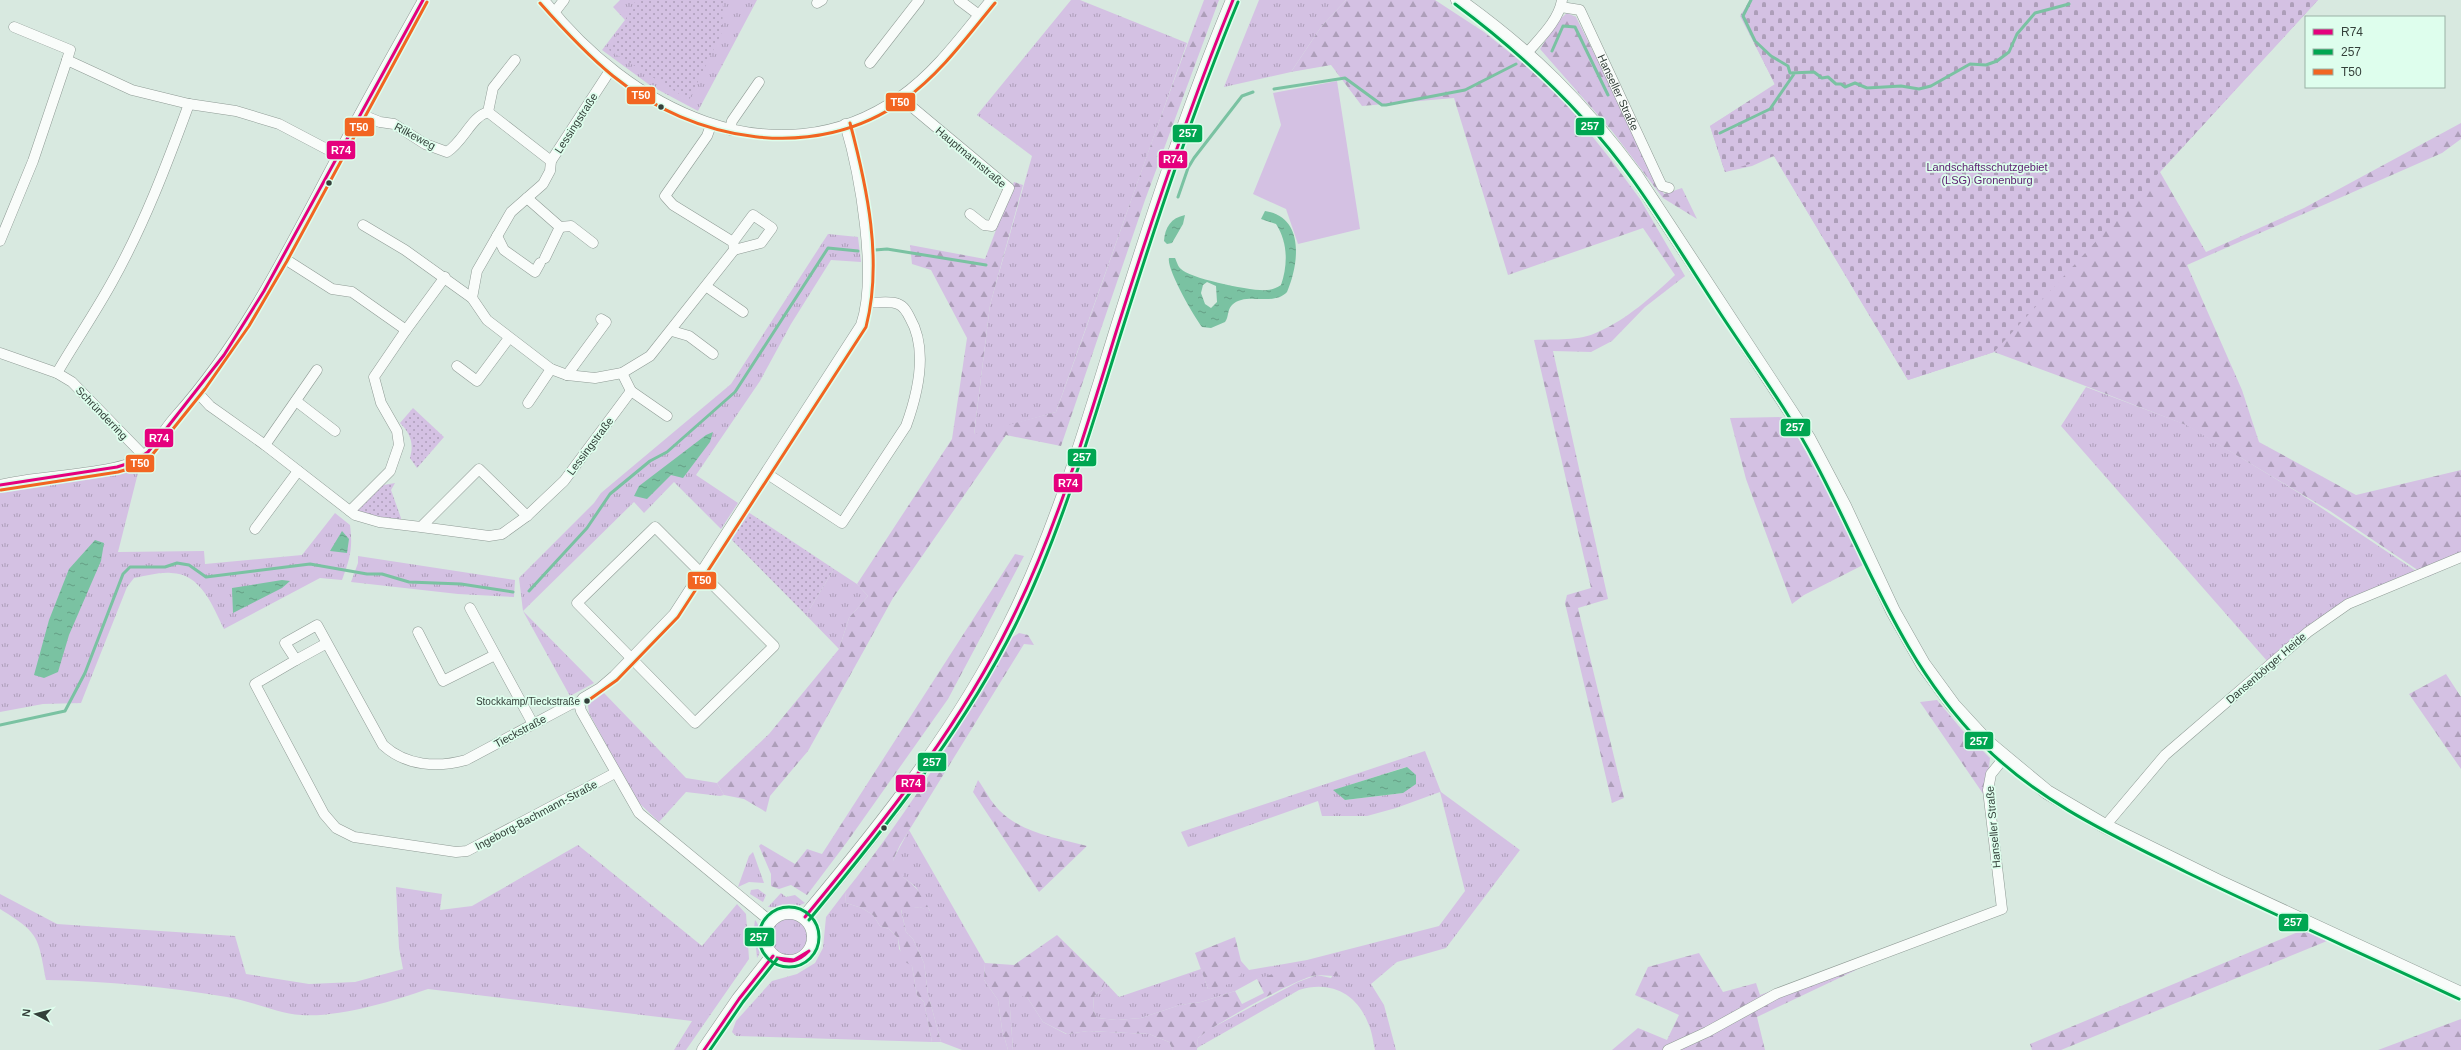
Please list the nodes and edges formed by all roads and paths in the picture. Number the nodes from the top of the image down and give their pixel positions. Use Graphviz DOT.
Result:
graph roads {
  1 [pos="423,0"];
  2 [pos="544,0"];
  3 [pos="564,0"];
  4 [pos="919,0"];
  5 [pos="959,0"];
  6 [pos="991,0"];
  7 [pos="1233,0"];
  8 [pos="1458,0"];
  9 [pos="1562,3"];
  10 [pos="554,13"];
  11 [pos="978,15"];
  12 [pos="14,27"];
  13 [pos="1527,53"];
  14 [pos="67,60"];
  15 [pos="515,60"];
  16 [pos="870,63"];
  17 [pos="611,69"];
  18 [pos="759,82"];
  19 [pos="900,97"];
  20 [pos="189,104"];
  21 [pos="488,112"];
  22 [pos="360,114"];
  23 [pos="845,124"];
  24 [pos="711,125"];
  25 [pos="730,130"];
  26 [pos="338,155"];
  27 [pos="551,161"];
  28 [pos="1668,188"];
  29 [pos="527,198"];
  30 [pos="970,214"];
  31 [pos="363,225"];
  32 [pos="560,228"];
  33 [pos="497,236"];
  34 [pos="0,241"];
  35 [pos="593,243"];
  36 [pos="285,259"];
  37 [pos="445,277"];
  38 [pos="707,287"];
  39 [pos="472,298"];
  40 [pos="867,302"];
  41 [pos="743,312"];
  42 [pos="601,320"];
  43 [pos="406,330"];
  44 [pos="672,331"];
  45 [pos="509,338"];
  46 [pos="0,353"];
  47 [pos="713,354"];
  48 [pos="457,366"];
  49 [pos="551,369"];
  50 [pos="317,370"];
  51 [pos="57,372"];
  52 [pos="622,373"];
  53 [pos="567,375"];
  54 [pos="631,391"];
  55 [pos="197,392"];
  56 [pos="296,401"];
  57 [pos="528,403"];
  58 [pos="667,416"];
  59 [pos="334,431"];
  60 [pos="265,445"];
  61 [pos="144,456"];
  62 [pos="298,471"];
  63 [pos="766,473"];
  64 [pos="0,485"];
  65 [pos="350,511"];
  66 [pos="526,516"];
  67 [pos="421,528"];
  68 [pos="255,529"];
  69 [pos="2461,557"];
  70 [pos="701,572"];
  71 [pos="470,608"];
  72 [pos="418,632"];
  73 [pos="327,643"];
  74 [pos="495,655"];
  75 [pos="630,659"];
  76 [pos="296,660"];
  77 [pos="579,704"];
  78 [pos="533,724"];
  79 [pos="2004,758"];
  80 [pos="614,774"];
  81 [pos="2104,826"];
  82 [pos="805,917"];
  83 [pos="770,921"];
  84 [pos="773,956"];
  85 [pos="2461,994"];
  86 [pos="704,1050"];
  87 [pos="1668,1050"];
  1 -- 22 [label="street"];
  2 -- 10 [label="street"];
  3 -- 10 [label="street"];
  4 -- 16 [label="street"];
  5 -- 11 [label="street"];
  6 -- 11 [label="street"];
  7 -- 82 [label="main road"];
  8 -- 13 [label="main road"];
  9 -- 13 [label="street, Hanseller Straße"];
  9 -- 28 [label="street, Hanseller Straße"];
  10 -- 17 [label="street"];
  11 -- 19 [label="street"];
  12 -- 14 [label="street"];
  13 -- 79 [label="main road"];
  14 -- 20 [label="street"];
  14 -- 34 [label="street"];
  15 -- 21 [label="street"];
  17 -- 24 [label="street"];
  17 -- 27 [label="street, Lessingstraße"];
  18 -- 25 [label="street"];
  19 -- 23 [label="street"];
  19 -- 30 [label="street, Hauptmannstraße"];
  20 -- 26 [label="street"];
  20 -- 51 [label="street"];
  21 -- 22 [label="street, Rilkeweg"];
  21 -- 27 [label="street"];
  22 -- 26 [label="street"];
  23 -- 25 [label="street"];
  23 -- 40 [label="street, Tieckstraße"];
  24 -- 25 [label="street"];
  24 -- 38 [label="street"];
  26 -- 36 [label="street"];
  27 -- 29 [label="street, Lessingstraße"];
  29 -- 32 [label="street"];
  29 -- 33 [label="street, Lessingstraße"];
  31 -- 37 [label="street"];
  32 -- 33 [label="street"];
  32 -- 35 [label="street"];
  33 -- 39 [label="street, Lessingstraße"];
  36 -- 43 [label="street"];
  36 -- 55 [label="street"];
  37 -- 39 [label="street"];
  37 -- 43 [label="street"];
  38 -- 41 [label="street"];
  38 -- 44 [label="street"];
  39 -- 45 [label="street"];
  40 -- 63 [label="street, Tieckstraße"];
  40 -- 63 [label="street"];
  42 -- 53 [label="street"];
  43 -- 65 [label="street"];
  44 -- 47 [label="street"];
  44 -- 52 [label="street"];
  45 -- 48 [label="street"];
  45 -- 49 [label="street"];
  46 -- 51 [label="street, Schründerring"];
  49 -- 53 [label="street"];
  49 -- 57 [label="street"];
  50 -- 56 [label="street"];
  51 -- 61 [label="street, Schründerring"];
  52 -- 53 [label="street"];
  52 -- 54 [label="street"];
  54 -- 58 [label="street"];
  54 -- 66 [label="street, Lessingstraße"];
  55 -- 60 [label="street, Lessingstraße"];
  55 -- 61 [label="street"];
  56 -- 59 [label="street"];
  56 -- 60 [label="street"];
  60 -- 62 [label="street, Lessingstraße"];
  61 -- 64 [label="street"];
  62 -- 65 [label="street, Lessingstraße"];
  62 -- 68 [label="street"];
  63 -- 70 [label="street, Tieckstraße"];
  65 -- 67 [label="street, Lessingstraße"];
  66 -- 67 [label="street, Lessingstraße"];
  66 -- 67 [label="street"];
  69 -- 81 [label="street, Dansenbörger Heide"];
  70 -- 75 [label="street, Tieckstraße"];
  70 -- 75 [label="street"];
  70 -- 75 [label="street"];
  71 -- 74 [label="street"];
  72 -- 74 [label="street"];
  73 -- 76 [label="street"];
  73 -- 76 [label="street, Tieckstraße"];
  73 -- 78 [label="street, Tieckstraße"];
  74 -- 78 [label="street"];
  75 -- 77 [label="street, Tieckstraße"];
  76 -- 80 [label="street, Ingeborg-Bachmann-Straße"];
  77 -- 78 [label="street, Tieckstraße"];
  77 -- 80 [label="street"];
  79 -- 81 [label="main road"];
  79 -- 87 [label="street, Hanseller Straße"];
  80 -- 83 [label="street"];
  81 -- 85 [label="main road"];
  82 -- 83 [label="main road"];
  82 -- 84 [label="main road"];
  83 -- 84 [label="main road"];
  84 -- 86 [label="main road"];
}
